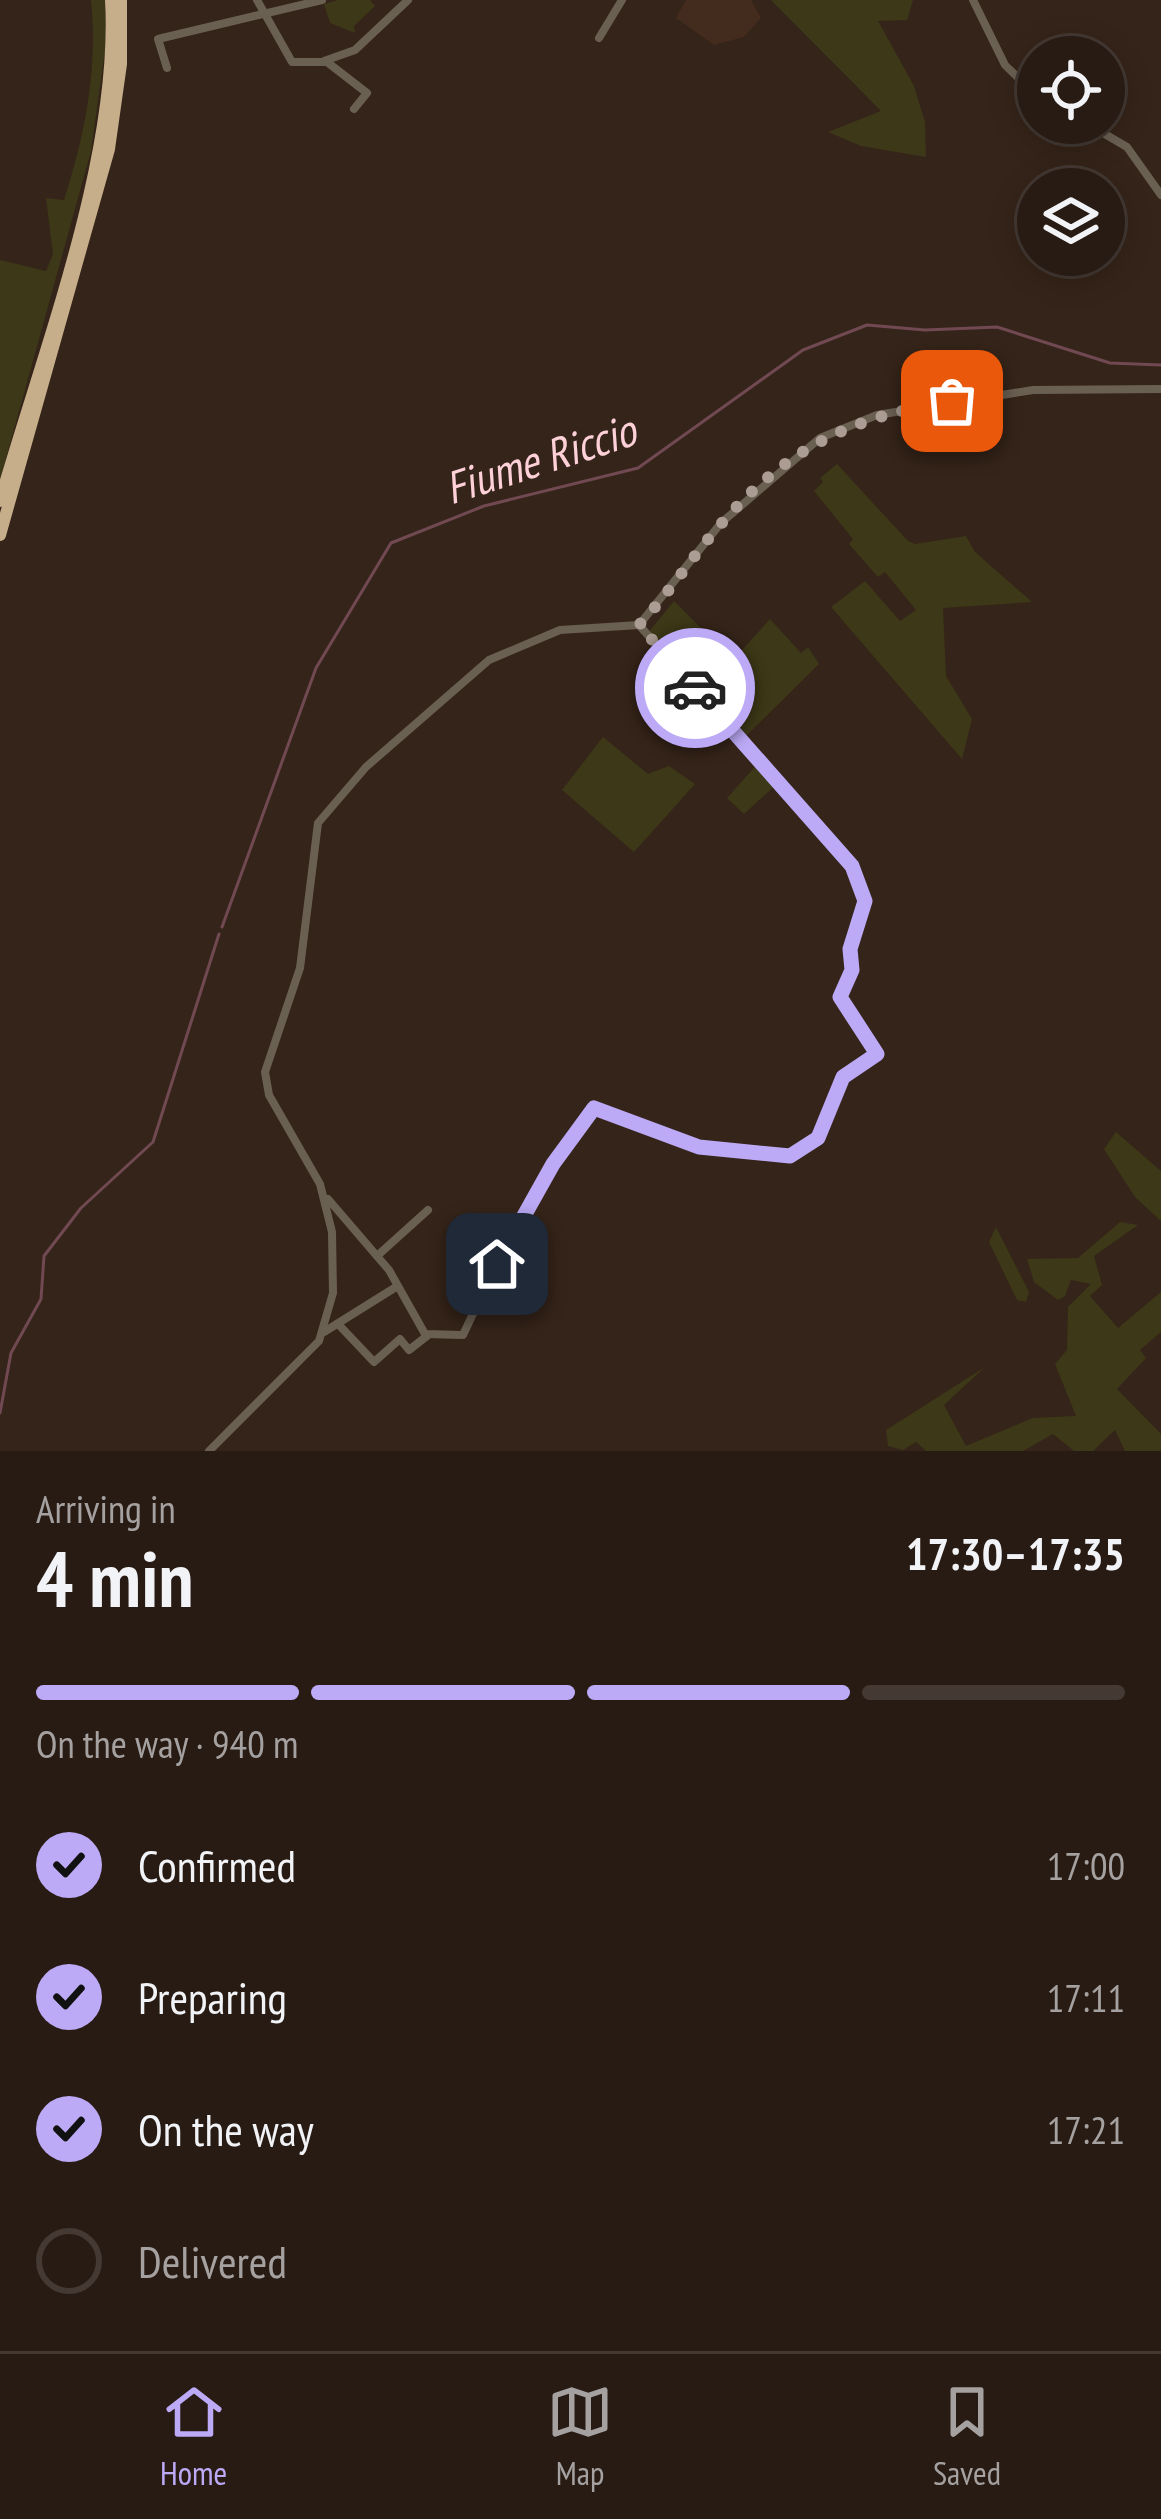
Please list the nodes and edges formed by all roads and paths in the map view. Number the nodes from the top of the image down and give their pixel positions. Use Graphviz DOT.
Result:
graph roads {
  1 [pos="111,0"];
  2 [pos="121,0"];
  3 [pos="257,0"];
  4 [pos="322,0"];
  5 [pos="408,0"];
  6 [pos="622,0"];
  7 [pos="974,0"];
  8 [pos="263,13"];
  9 [pos="599,38"];
  10 [pos="323,61"];
  11 [pos="166,68"];
  12 [pos="1017,77"];
  13 [pos="354,109"];
  14 [pos="1122,144"];
  15 [pos="1158,183"];
  16 [pos="1161,196"];
  17 [pos="81,234"];
  18 [pos="1161,389"];
  19 [pos="10,484"];
  20 [pos="0,501"];
  21 [pos="0,535"];
  22 [pos="639,625"];
  23 [pos="324,1194"];
  24 [pos="428,1210"];
  25 [pos="377,1256"];
  26 [pos="396,1287"];
  27 [pos="339,1325"];
  28 [pos="324,1332"];
  29 [pos="428,1335"];
  30 [pos="208,1451"];
  1 -- 17 [label="highway"];
  2 -- 17 [label="highway"];
  3 -- 8 [label="street"];
  4 -- 8 [label="street"];
  5 -- 10 [label="street"];
  6 -- 9 [label="street"];
  7 -- 12 [label="street"];
  8 -- 10 [label="street"];
  8 -- 11 [label="street"];
  10 -- 13 [label="street"];
  14 -- 15 [label="street"];
  15 -- 16 [label="street"];
  17 -- 19 [label="highway"];
  18 -- 22 [label="street"];
  19 -- 20 [label="highway"];
  19 -- 21 [label="highway"];
  22 -- 23 [label="street"];
  22 -- 29 [label="street"];
  23 -- 25 [label="street"];
  23 -- 28 [label="street"];
  24 -- 25 [label="street"];
  25 -- 26 [label="street"];
  26 -- 27 [label="street"];
  26 -- 29 [label="street"];
  27 -- 28 [label="street"];
  27 -- 29 [label="street"];
  28 -- 30 [label="street"];
}
